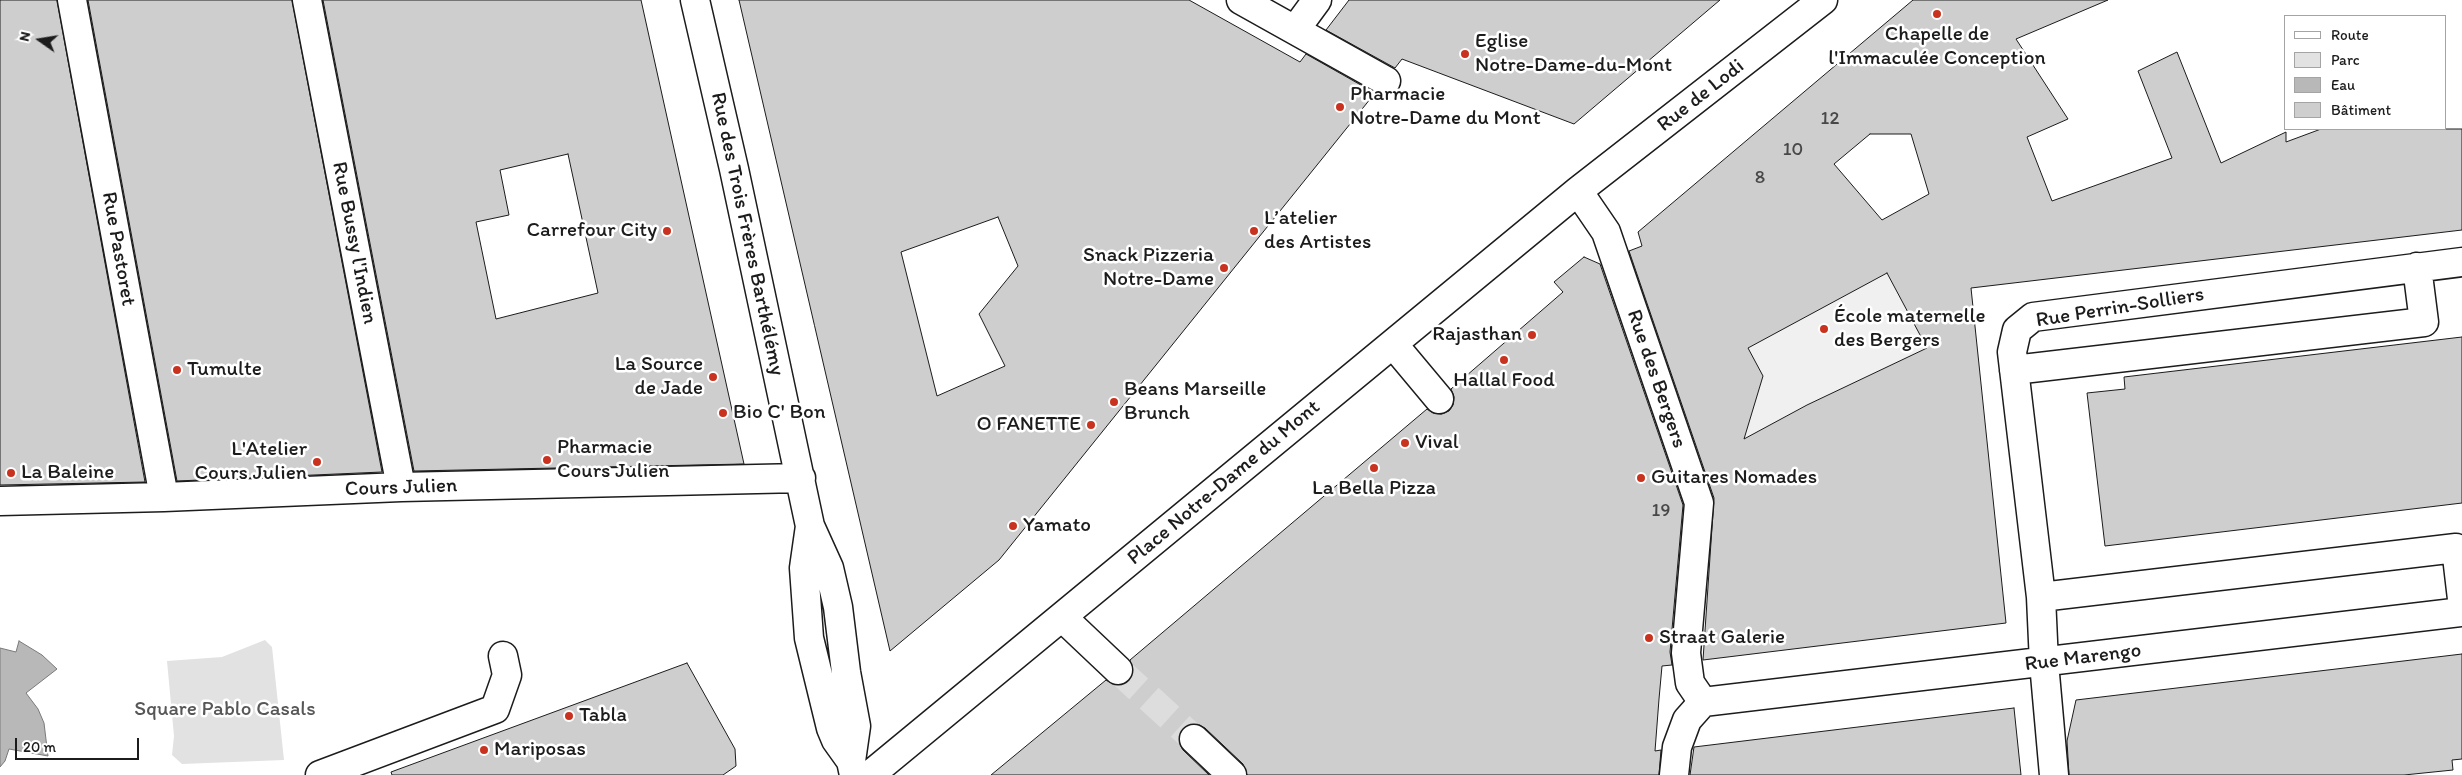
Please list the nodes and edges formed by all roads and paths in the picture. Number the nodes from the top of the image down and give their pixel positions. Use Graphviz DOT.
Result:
graph roads {
  1 [pos="72,0"];
  2 [pos="307,0"];
  3 [pos="695,0"];
  4 [pos="1241,0"];
  5 [pos="1317,0"];
  6 [pos="1823,0"];
  7 [pos="1294,30"];
  8 [pos="1386,81"];
  9 [pos="1578,191"];
  10 [pos="2462,262"];
  11 [pos="2417,267"];
  12 [pos="1393,344"];
  13 [pos="2014,370"];
  14 [pos="1439,399"];
  15 [pos="801,478"];
  16 [pos="401,487"];
  17 [pos="164,497"];
  18 [pos="0,501"];
  19 [pos="810,526"];
  20 [pos="2040,597"];
  21 [pos="2462,598"];
  22 [pos="2462,612"];
  23 [pos="1062,617"];
  24 [pos="2044,663"];
  25 [pos="505,665"];
  26 [pos="1118,670"];
  27 [pos="1703,702"];
  28 [pos="1194,739"];
  29 [pos="858,770"];
  30 [pos="320,775"];
  31 [pos="1232,775"];
  32 [pos="1674,775"];
  33 [pos="2054,775"];
  1 -- 17 [label="street, Rue Pastoret"];
  2 -- 16 [label="street, Rue Bussy l'Indien"];
  3 -- 15 [label="street, Rue des Trois Frères Barthélémy"];
  4 -- 7 [label="street"];
  5 -- 7 [label="street"];
  6 -- 9 [label="street, Rue de Lodi"];
  7 -- 8 [label="street"];
  9 -- 12 [label="street, Place Notre-Dame du Mont"];
  9 -- 27 [label="street, Rue des Bergers"];
  10 -- 11 [label="street, Rue Perrin-Solliers"];
  11 -- 13 [label="street, Rue Perrin-Solliers"];
  11 -- 13 [label="street"];
  12 -- 14 [label="street"];
  12 -- 23 [label="street, Place Notre-Dame du Mont"];
  13 -- 20 [label="street, Rue Perrin-Solliers"];
  15 -- 16 [label="street, Cours Julien"];
  15 -- 19 [label="street, Rue des Trois Frères Barthélémy"];
  16 -- 17 [label="street, Cours Julien"];
  17 -- 18 [label="street, Cours Julien"];
  19 -- 29 [label="street, Rue des Trois Frères Barthélémy"];
  19 -- 29 [label="street, Rue des Trois Frères Barthélémy"];
  20 -- 21 [label="street"];
  20 -- 24 [label="street, Rue Perrin-Solliers"];
  22 -- 24 [label="street, Rue Marengo"];
  23 -- 26 [label="street"];
  23 -- 29 [label="street, Place Notre-Dame du Mont"];
  24 -- 27 [label="street, Rue Marengo"];
  24 -- 33 [label="street, Rue Perrin-Solliers"];
  25 -- 30 [label="street"];
  27 -- 32 [label="street"];
  28 -- 31 [label="street"];
}
